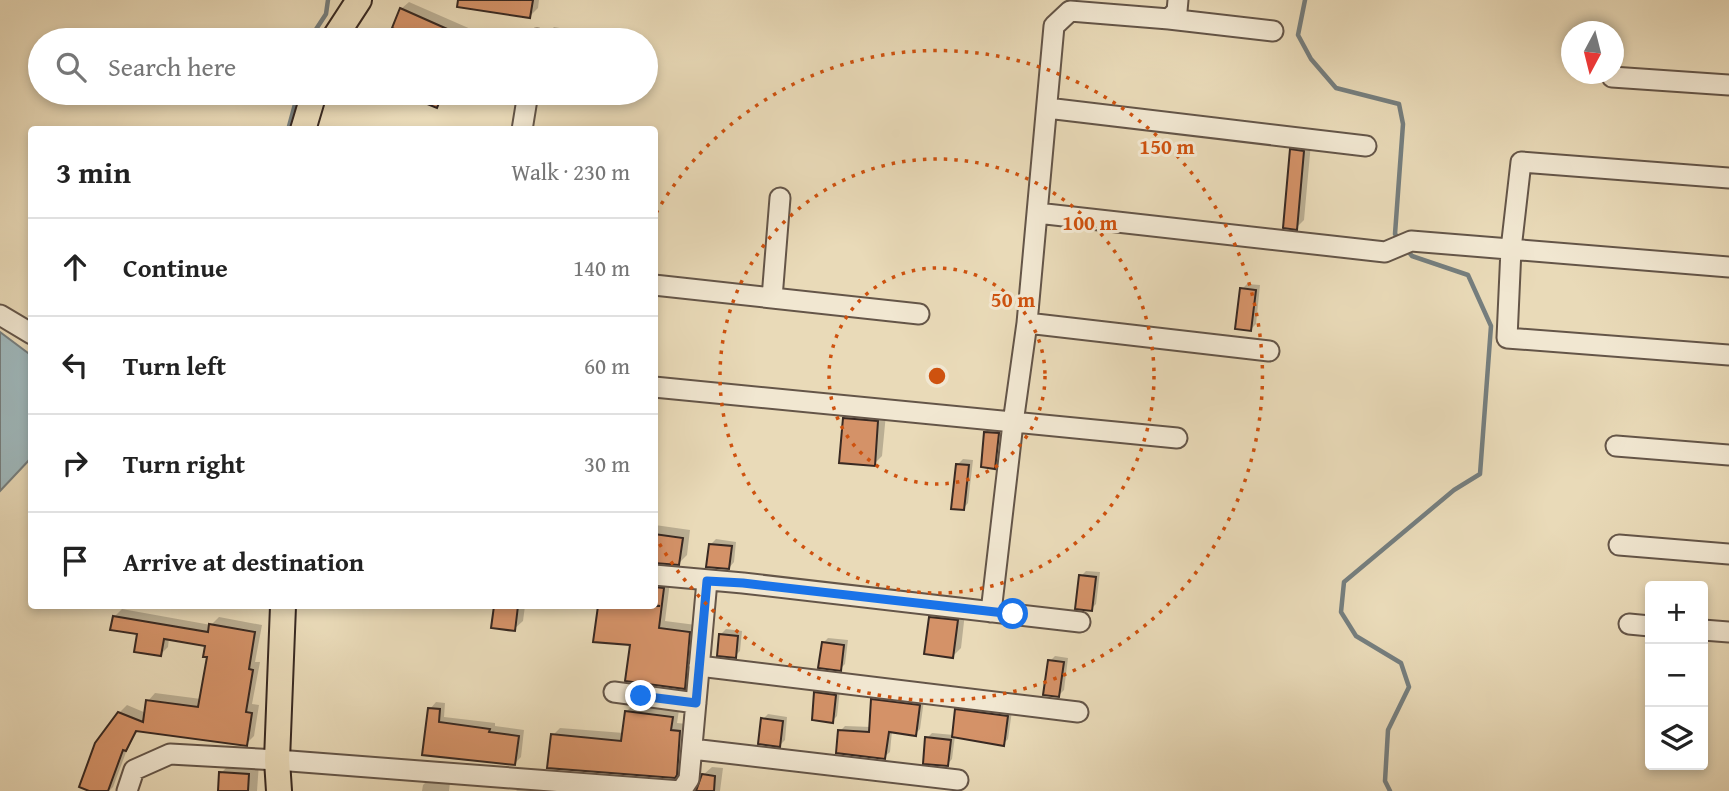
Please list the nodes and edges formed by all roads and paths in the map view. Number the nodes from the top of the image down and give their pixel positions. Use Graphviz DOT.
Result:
graph roads {
  1 [pos="359,0"];
  2 [pos="1178,0"];
  3 [pos="1169,19"];
  4 [pos="341,28"];
  5 [pos="1273,32"];
  6 [pos="1624,78"];
  7 [pos="1729,85"];
  8 [pos="310,105"];
  9 [pos="526,105"];
  10 [pos="1047,108"];
  11 [pos="304,126"];
  12 [pos="523,126"];
  13 [pos="1366,145"];
  14 [pos="1729,178"];
  15 [pos="780,198"];
  16 [pos="1037,213"];
  17 [pos="1511,249"];
  18 [pos="1729,268"];
  19 [pos="658,285"];
  20 [pos="772,298"];
  21 [pos="919,314"];
  22 [pos="0,315"];
  23 [pos="1027,323"];
  24 [pos="28,332"];
  25 [pos="1269,351"];
  26 [pos="1729,355"];
  27 [pos="658,387"];
  28 [pos="1013,424"];
  29 [pos="1177,438"];
  30 [pos="1616,446"];
  31 [pos="1729,455"];
  32 [pos="1619,545"];
  33 [pos="1729,554"];
  34 [pos="658,575"];
  35 [pos="707,581"];
  36 [pos="283,609"];
  37 [pos="991,612"];
  38 [pos="1080,622"];
  39 [pos="1629,624"];
  40 [pos="1645,626"];
  41 [pos="1708,630"];
  42 [pos="1729,632"];
  43 [pos="699,666"];
  44 [pos="614,692"];
  45 [pos="696,703"];
  46 [pos="1078,712"];
  47 [pos="692,750"];
  48 [pos="277,760"];
  49 [pos="958,780"];
  50 [pos="565,787"];
  51 [pos="127,791"];
  52 [pos="279,791"];
  1 -- 4 [label="main road"];
  2 -- 3 [label="street"];
  3 -- 5 [label="street"];
  3 -- 10 [label="street"];
  6 -- 7 [label="street"];
  8 -- 11 [label="main road"];
  9 -- 12 [label="street"];
  10 -- 13 [label="street"];
  10 -- 16 [label="street"];
  14 -- 17 [label="street"];
  15 -- 20 [label="street"];
  16 -- 17 [label="street"];
  16 -- 23 [label="street"];
  17 -- 18 [label="street"];
  17 -- 26 [label="street"];
  19 -- 20 [label="street"];
  20 -- 21 [label="street"];
  22 -- 24 [label="street"];
  23 -- 25 [label="street"];
  23 -- 28 [label="street"];
  27 -- 28 [label="street"];
  28 -- 29 [label="street"];
  28 -- 37 [label="street"];
  30 -- 31 [label="street"];
  32 -- 33 [label="street"];
  34 -- 35 [label="street"];
  35 -- 37 [label="street"];
  35 -- 43 [label="street"];
  36 -- 48 [label="main road"];
  37 -- 38 [label="street"];
  39 -- 40 [label="street"];
  41 -- 42 [label="street"];
  43 -- 45 [label="street"];
  43 -- 46 [label="street"];
  44 -- 45 [label="street"];
  45 -- 47 [label="street"];
  47 -- 49 [label="street"];
  47 -- 50 [label="street"];
  48 -- 50 [label="street"];
  48 -- 51 [label="street"];
  48 -- 52 [label="main road"];
}
